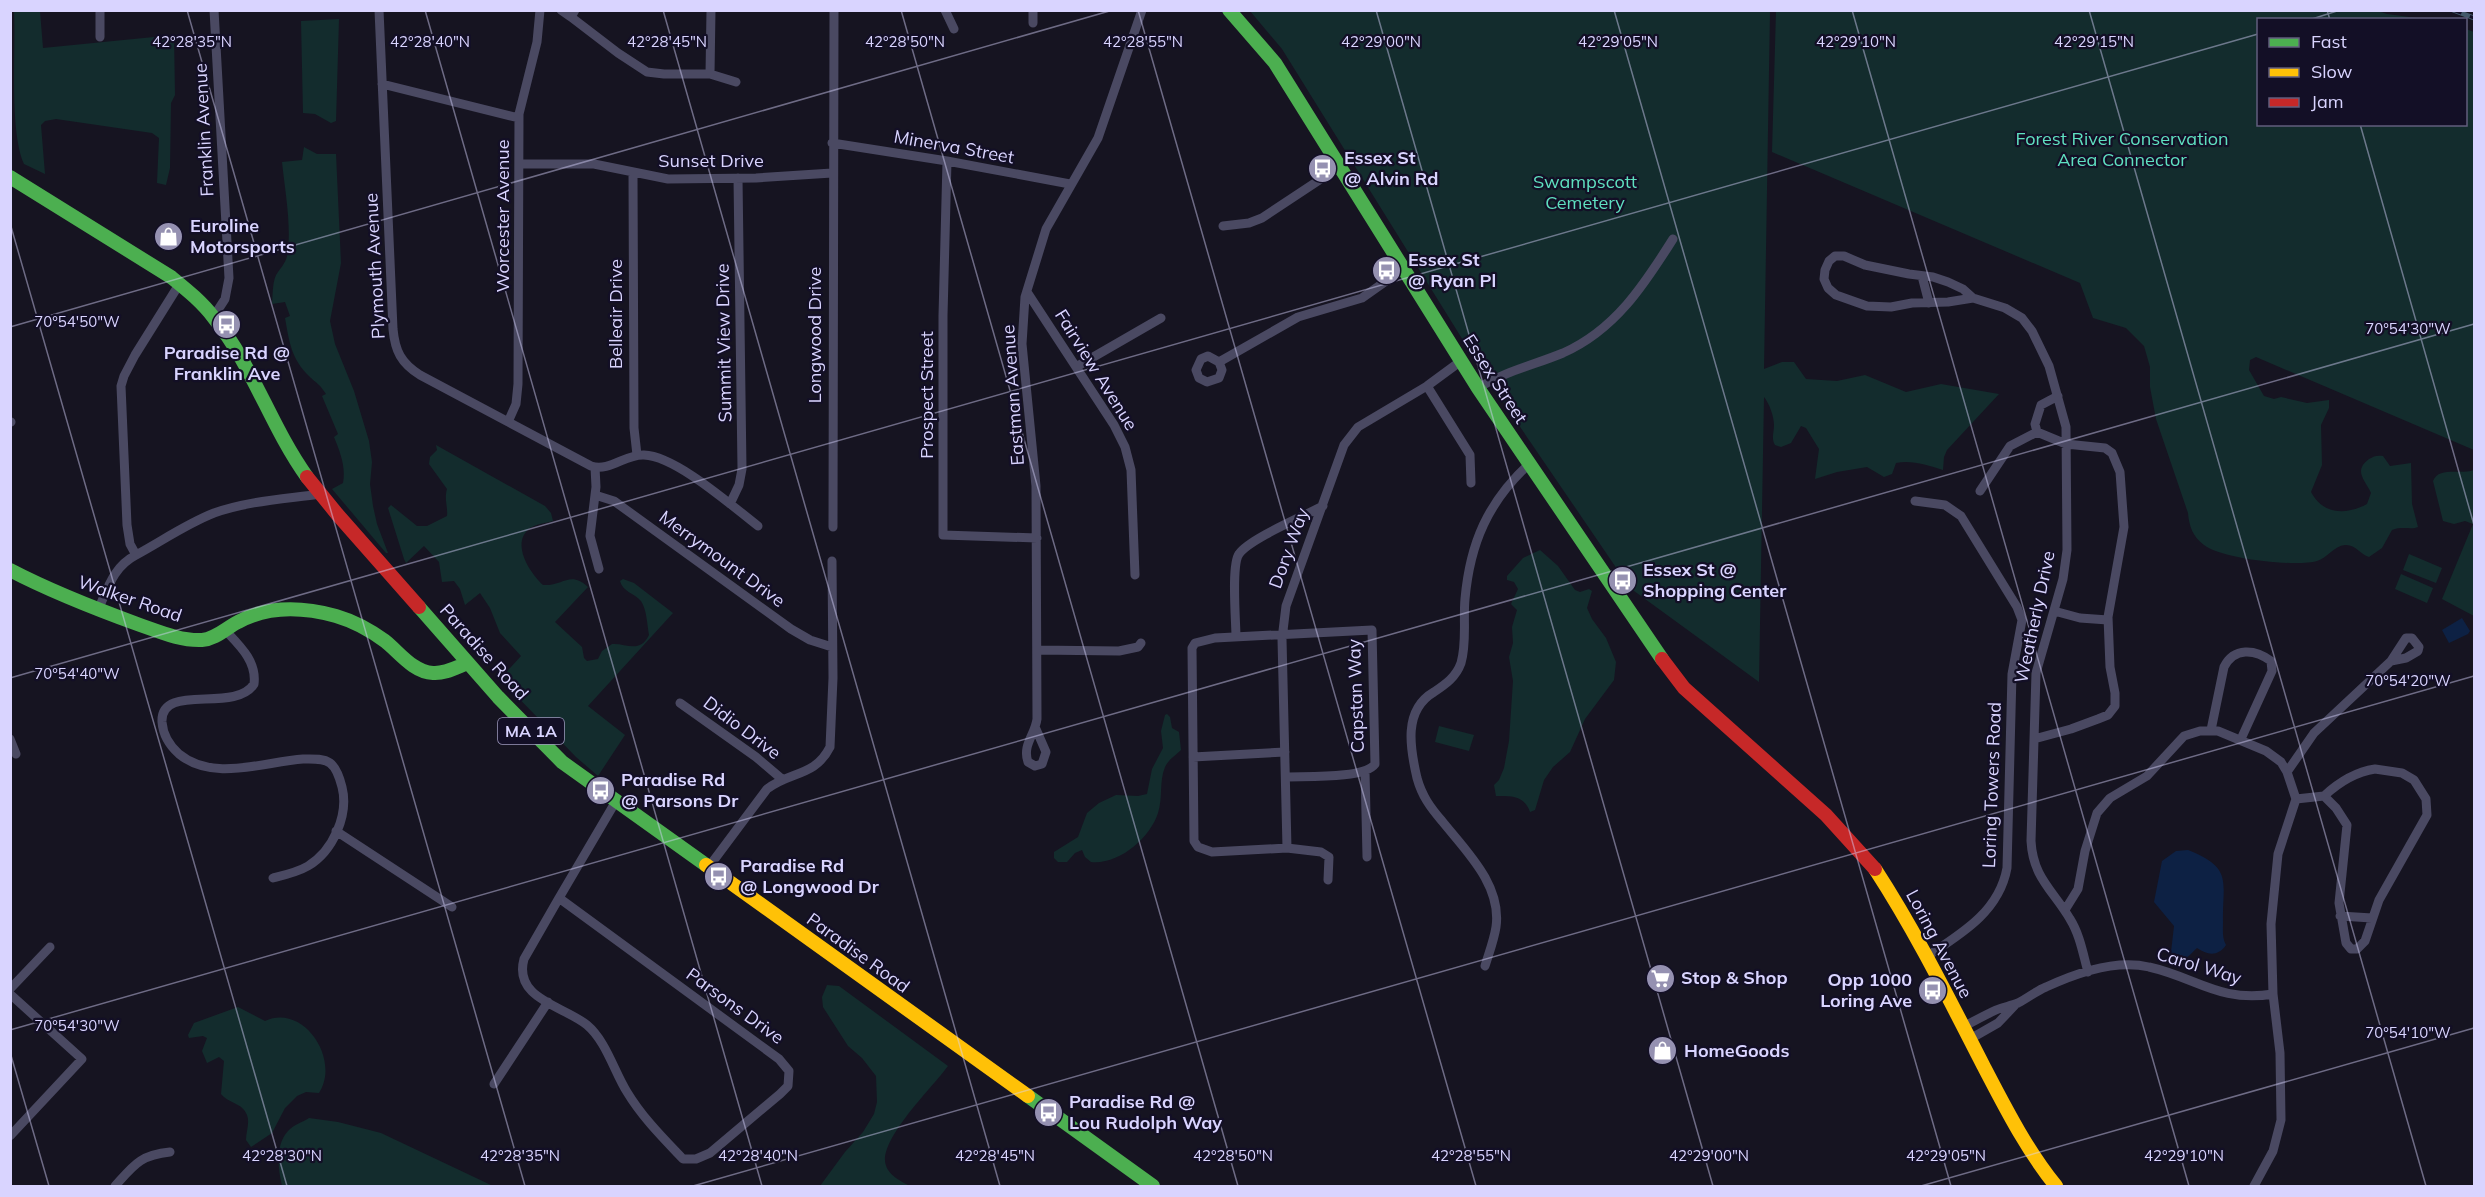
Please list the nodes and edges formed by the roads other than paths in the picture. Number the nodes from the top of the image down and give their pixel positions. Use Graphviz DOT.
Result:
graph roads {
  1 [pos="100,10"];
  2 [pos="214,10"];
  3 [pos="379,10"];
  4 [pos="540,10"];
  5 [pos="561,10"];
  6 [pos="711,10"];
  7 [pos="834,10"];
  8 [pos="945,10"];
  9 [pos="1033,10"];
  10 [pos="1142,10"];
  11 [pos="1229,10"];
  12 [pos="573,14"];
  13 [pos="1033,23"];
  14 [pos="954,29"];
  15 [pos="100,37"];
  16 [pos="710,74"];
  17 [pos="736,82"];
  18 [pos="382,84"];
  19 [pos="519,118"];
  20 [pos="832,143"];
  21 [pos="947,161"];
  22 [pos="519,164"];
  23 [pos="1340,167"];
  24 [pos="633,173"];
  25 [pos="832,173"];
  26 [pos="10,177"];
  27 [pos="738,178"];
  28 [pos="1070,184"];
  29 [pos="1223,226"];
  30 [pos="1673,239"];
  31 [pos="1403,269"];
  32 [pos="1922,276"];
  33 [pos="180,283"];
  34 [pos="1027,292"];
  35 [pos="1972,298"];
  36 [pos="1929,303"];
  37 [pos="214,316"];
  38 [pos="1161,318"];
  39 [pos="1461,361"];
  40 [pos="1219,362"];
  41 [pos="1076,367"];
  42 [pos="1427,386"];
  43 [pos="1478,388"];
  44 [pos="2058,396"];
  45 [pos="508,422"];
  46 [pos="2037,432"];
  47 [pos="2066,444"];
  48 [pos="637,455"];
  49 [pos="1529,464"];
  50 [pos="595,468"];
  51 [pos="1471,483"];
  52 [pos="1980,491"];
  53 [pos="320,494"];
  54 [pos="595,495"];
  55 [pos="1915,501"];
  56 [pos="730,504"];
  57 [pos="1323,506"];
  58 [pos="758,526"];
  59 [pos="832,527"];
  60 [pos="1037,538"];
  61 [pos="136,555"];
  62 [pos="832,561"];
  63 [pos="599,569"];
  64 [pos="10,570"];
  65 [pos="1135,575"];
  66 [pos="98,609"];
  67 [pos="2054,611"];
  68 [pos="2108,620"];
  69 [pos="225,630"];
  70 [pos="1282,636"];
  71 [pos="1236,637"];
  72 [pos="1141,643"];
  73 [pos="832,647"];
  74 [pos="1037,650"];
  75 [pos="2391,661"];
  76 [pos="468,663"];
  77 [pos="680,703"];
  78 [pos="1036,729"];
  79 [pos="2211,730"];
  80 [pos="10,739"];
  81 [pos="2034,739"];
  82 [pos="2241,739"];
  83 [pos="1751,750"];
  84 [pos="1285,752"];
  85 [pos="16,754"];
  86 [pos="1193,757"];
  87 [pos="1365,771"];
  88 [pos="2287,772"];
  89 [pos="1286,777"];
  90 [pos="783,780"];
  91 [pos="2324,796"];
  92 [pos="2295,799"];
  93 [pos="616,801"];
  94 [pos="336,831"];
  95 [pos="1287,848"];
  96 [pos="1367,857"];
  97 [pos="708,868"];
  98 [pos="273,878"];
  99 [pos="1328,880"];
  100 [pos="559,898"];
  101 [pos="452,907"];
  102 [pos="2064,910"];
  103 [pos="2340,916"];
  104 [pos="2372,918"];
  105 [pos="50,946"];
  106 [pos="1926,957"];
  107 [pos="1485,966"];
  108 [pos="2088,972"];
  109 [pos="10,992"];
  110 [pos="2273,994"];
  111 [pos="548,1002"];
  112 [pos="1967,1033"];
  113 [pos="494,1084"];
  114 [pos="10,1136"];
  115 [pos="170,1152"];
  116 [pos="115,1186"];
  117 [pos="1153,1186"];
  118 [pos="2056,1186"];
  119 [pos="2254,1186"];
  1 -- 15 [label="street"];
  2 -- 37 [label="street, Franklin Avenue"];
  3 -- 18 [label="street, Plymouth Avenue"];
  4 -- 19 [label="street, Worcester Avenue"];
  5 -- 12 [label="street"];
  6 -- 16 [label="street"];
  7 -- 20 [label="street, Longwood Drive"];
  8 -- 14 [label="street"];
  9 -- 13 [label="street"];
  10 -- 28 [label="street, Eastman Avenue"];
  11 -- 23 [label="main road, Essex Street"];
  12 -- 16 [label="street"];
  16 -- 17 [label="street"];
  18 -- 19 [label="street"];
  18 -- 45 [label="street, Plymouth Avenue"];
  19 -- 22 [label="street, Worcester Avenue"];
  20 -- 21 [label="street, Minerva Street"];
  20 -- 25 [label="street, Longwood Drive"];
  21 -- 28 [label="street, Minerva Street"];
  21 -- 60 [label="street, Prospect Street"];
  22 -- 24 [label="street, Sunset Drive"];
  22 -- 45 [label="street, Worcester Avenue"];
  23 -- 29 [label="street"];
  23 -- 31 [label="main road, Essex Street"];
  24 -- 27 [label="street, Sunset Drive"];
  24 -- 48 [label="street, Belleair Drive"];
  25 -- 27 [label="street, Sunset Drive"];
  25 -- 59 [label="street, Longwood Drive"];
  26 -- 33 [label="main road, Paradise Road / MA 1A"];
  27 -- 56 [label="street, Summit View Drive"];
  28 -- 34 [label="street, Eastman Avenue"];
  30 -- 43 [label="street"];
  31 -- 39 [label="main road, Essex Street"];
  31 -- 40 [label="street"];
  32 -- 35 [label="street, Weatherly Drive"];
  32 -- 36 [label="street"];
  32 -- 36 [label="street, Weatherly Drive"];
  33 -- 37 [label="main road, Paradise Road / MA 1A"];
  33 -- 61 [label="street"];
  34 -- 41 [label="street, Fairview Avenue"];
  34 -- 60 [label="street, Eastman Avenue"];
  35 -- 36 [label="street, Weatherly Drive"];
  35 -- 44 [label="street, Weatherly Drive"];
  37 -- 53 [label="main road, Paradise Road / MA 1A"];
  38 -- 41 [label="street"];
  39 -- 42 [label="street, Dory Way"];
  39 -- 43 [label="main road, Essex Street"];
  41 -- 65 [label="street, Fairview Avenue"];
  42 -- 51 [label="street"];
  42 -- 57 [label="street, Dory Way"];
  43 -- 49 [label="main road, Essex Street"];
  44 -- 46 [label="street"];
  44 -- 47 [label="street, Weatherly Drive"];
  45 -- 50 [label="street, Plymouth Avenue"];
  46 -- 47 [label="street"];
  46 -- 52 [label="street"];
  47 -- 67 [label="street, Weatherly Drive"];
  47 -- 68 [label="street"];
  48 -- 50 [label="street"];
  48 -- 56 [label="street"];
  49 -- 83 [label="main road, Essex Street"];
  49 -- 107 [label="street"];
  50 -- 54 [label="street"];
  53 -- 61 [label="street"];
  53 -- 76 [label="main road, Paradise Road / MA 1A"];
  54 -- 63 [label="street"];
  54 -- 73 [label="street, Merrymount Drive"];
  55 -- 106 [label="street, Loring Towers Road"];
  56 -- 58 [label="street"];
  57 -- 70 [label="street, Dory Way"];
  57 -- 71 [label="street"];
  60 -- 74 [label="street, Eastman Avenue"];
  61 -- 66 [label="street"];
  62 -- 73 [label="street"];
  64 -- 66 [label="main road, Walker Road"];
  66 -- 69 [label="main road, Walker Road"];
  67 -- 68 [label="street"];
  67 -- 81 [label="street, Weatherly Drive"];
  68 -- 81 [label="street"];
  69 -- 76 [label="main road, Walker Road"];
  69 -- 94 [label="street"];
  70 -- 71 [label="street"];
  70 -- 84 [label="street, Dory Way"];
  70 -- 87 [label="street, Capstan Way"];
  71 -- 86 [label="street"];
  72 -- 74 [label="street"];
  73 -- 90 [label="street"];
  74 -- 78 [label="street, Eastman Avenue"];
  75 -- 88 [label="street"];
  76 -- 93 [label="main road, Paradise Road / MA 1A"];
  77 -- 90 [label="street, Didio Drive"];
  79 -- 82 [label="street"];
  79 -- 82 [label="street"];
  79 -- 102 [label="street"];
  80 -- 85 [label="street"];
  81 -- 102 [label="street, Weatherly Drive"];
  82 -- 88 [label="street"];
  83 -- 106 [label="main road, Loring Avenue"];
  84 -- 86 [label="street"];
  84 -- 89 [label="street, Dory Way"];
  86 -- 95 [label="street"];
  87 -- 89 [label="street"];
  87 -- 96 [label="street"];
  88 -- 92 [label="street"];
  89 -- 95 [label="street, Dory Way"];
  90 -- 97 [label="street"];
  91 -- 92 [label="street"];
  91 -- 103 [label="street"];
  91 -- 104 [label="street"];
  92 -- 110 [label="street"];
  93 -- 97 [label="main road, Paradise Road / MA 1A"];
  93 -- 100 [label="street, Parsons Drive"];
  94 -- 98 [label="street"];
  94 -- 101 [label="street"];
  95 -- 99 [label="street"];
  97 -- 117 [label="main road, Paradise Road / MA 1A"];
  100 -- 111 [label="street, Parsons Drive"];
  100 -- 111 [label="street, Parsons Drive"];
  102 -- 108 [label="street, Weatherly Drive"];
  103 -- 104 [label="street"];
  103 -- 104 [label="street"];
  105 -- 109 [label="street"];
  106 -- 112 [label="main road, Loring Avenue"];
  108 -- 110 [label="street, Carol Way"];
  108 -- 112 [label="street, Carol Way"];
  109 -- 114 [label="street"];
  110 -- 119 [label="street"];
  111 -- 113 [label="street"];
  112 -- 118 [label="main road, Loring Avenue"];
  115 -- 116 [label="street"];
}
